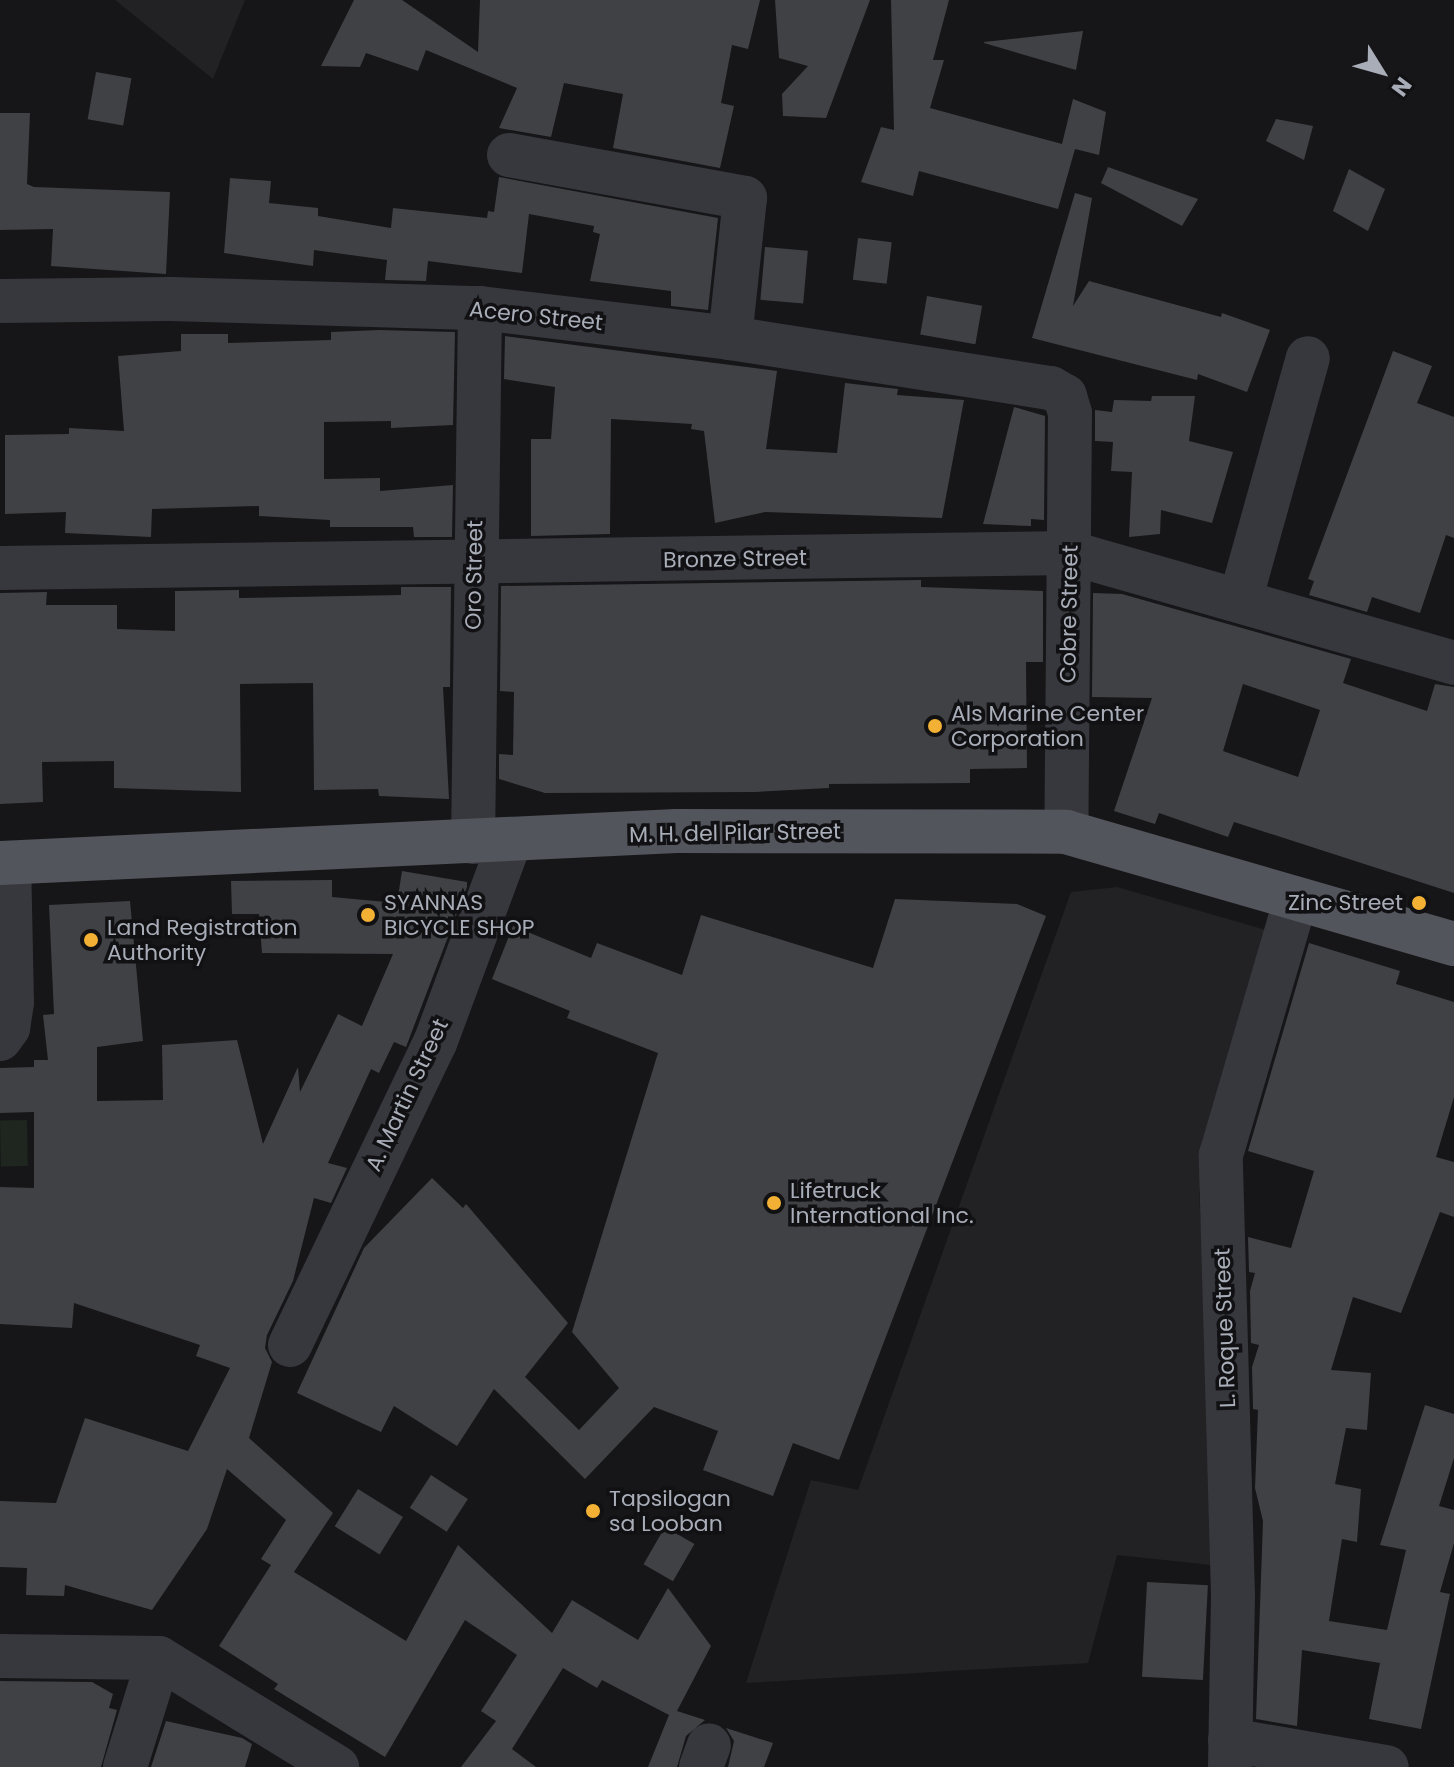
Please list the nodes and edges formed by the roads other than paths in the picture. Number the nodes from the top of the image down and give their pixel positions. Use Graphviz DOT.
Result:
graph roads {
  1 [pos="509,155"];
  2 [pos="0,301"];
  3 [pos="480,308"];
  4 [pos="730,338"];
  5 [pos="1308,358"];
  6 [pos="1065,396"];
  7 [pos="1071,553"];
  8 [pos="474,563"];
  9 [pos="0,568"];
  10 [pos="1240,601"];
  11 [pos="1454,663"];
  12 [pos="1066,832"];
  13 [pos="492,841"];
  14 [pos="4,863"];
  15 [pos="1296,899"];
  16 [pos="1454,944"];
  17 [pos="0,1039"];
  18 [pos="290,1345"];
  19 [pos="0,1656"];
  20 [pos="159,1658"];
  21 [pos="1230,1754"];
  22 [pos="125,1767"];
  23 [pos="337,1767"];
  24 [pos="1387,1767"];
  1 -- 4 [label="street"];
  2 -- 3 [label="street, Acero Street"];
  3 -- 4 [label="street, Acero Street"];
  3 -- 8 [label="street, Oro Street"];
  4 -- 6 [label="street, Acero Street"];
  5 -- 10 [label="street"];
  6 -- 7 [label="street, Cobre Street"];
  7 -- 8 [label="street, Bronze Street"];
  7 -- 10 [label="street, Bronze Street"];
  7 -- 12 [label="street, Cobre Street"];
  8 -- 9 [label="street, Bronze Street"];
  8 -- 13 [label="street, Oro Street"];
  10 -- 11 [label="street, Bronze Street"];
  12 -- 13 [label="main road, M. H. del Pilar Street"];
  12 -- 15 [label="main road, M. H. del Pilar Street"];
  13 -- 14 [label="main road, M. H. del Pilar Street"];
  13 -- 18 [label="street, A. Martin Street"];
  14 -- 17 [label="street"];
  15 -- 16 [label="main road, M. H. del Pilar Street"];
  15 -- 21 [label="street, L. Roque Street"];
  19 -- 20 [label="street"];
  20 -- 22 [label="street"];
  20 -- 23 [label="street"];
  21 -- 24 [label="street"];
}
